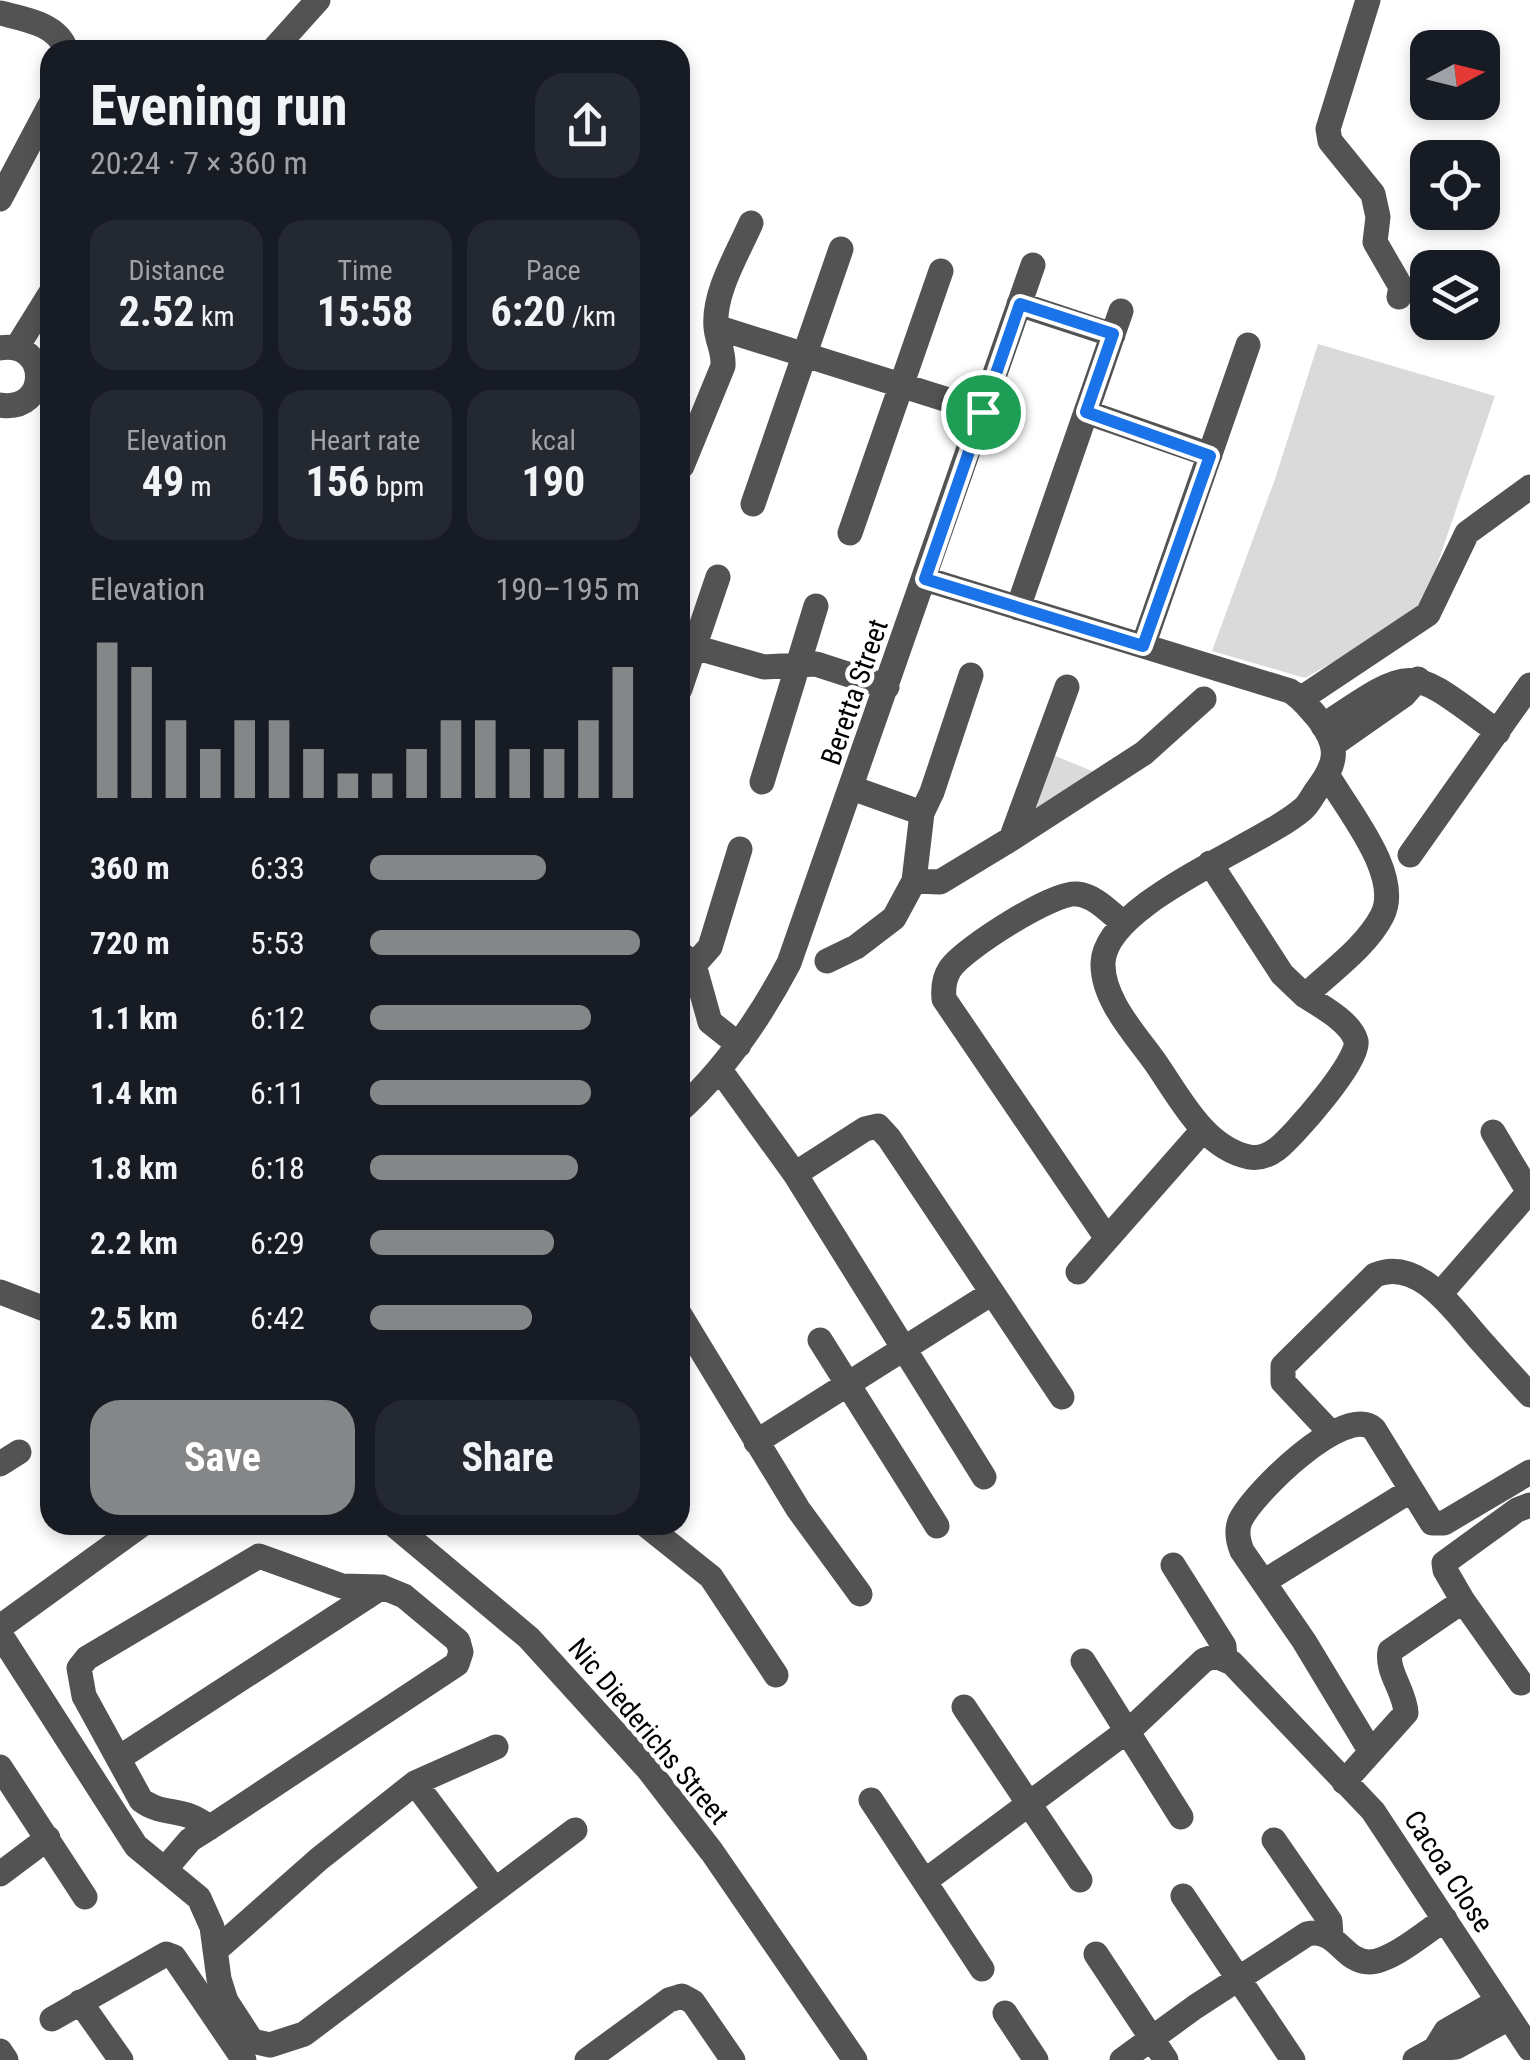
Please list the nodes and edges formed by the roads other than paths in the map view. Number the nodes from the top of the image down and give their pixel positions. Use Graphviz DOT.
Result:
graph roads {
  1 [pos="318,0"];
  2 [pos="1368,0"];
  3 [pos="0,13"];
  4 [pos="62,40"];
  5 [pos="282,40"];
  6 [pos="40,124"];
  7 [pos="0,199"];
  8 [pos="751,222"];
  9 [pos="841,249"];
  10 [pos="1033,265"];
  11 [pos="941,271"];
  12 [pos="1398,298"];
  13 [pos="1020,304"];
  14 [pos="40,307"];
  15 [pos="716,327"];
  16 [pos="1248,345"];
  17 [pos="8,348"];
  18 [pos="803,353"];
  19 [pos="40,384"];
  20 [pos="901,385"];
  21 [pos="40,392"];
  22 [pos="1,406"];
  23 [pos="983,412"];
  24 [pos="1086,412"];
  25 [pos="690,446"];
  26 [pos="1210,456"];
  27 [pos="1530,487"];
  28 [pos="752,504"];
  29 [pos="850,533"];
  30 [pos="718,576"];
  31 [pos="925,579"];
  32 [pos="816,606"];
  33 [pos="1018,608"];
  34 [pos="690,638"];
  35 [pos="690,646"];
  36 [pos="1143,646"];
  37 [pos="798,664"];
  38 [pos="971,675"];
  39 [pos="1530,685"];
  40 [pos="1067,687"];
  41 [pos="887,688"];
  42 [pos="1302,698"];
  43 [pos="1204,699"];
  44 [pos="1498,732"];
  45 [pos="1328,735"];
  46 [pos="1328,776"];
  47 [pos="762,782"];
  48 [pos="852,788"];
  49 [pos="922,813"];
  50 [pos="1011,839"];
  51 [pos="740,849"];
  52 [pos="1410,855"];
  53 [pos="1210,863"];
  54 [pos="914,881"];
  55 [pos="1123,923"];
  56 [pos="690,957"];
  57 [pos="827,961"];
  58 [pos="690,967"];
  59 [pos="1306,996"];
  60 [pos="739,1046"];
  61 [pos="720,1070"];
  62 [pos="690,1100"];
  63 [pos="1203,1130"];
  64 [pos="1493,1132"];
  65 [pos="795,1174"];
  66 [pos="1529,1193"];
  67 [pos="1106,1237"];
  68 [pos="1078,1272"];
  69 [pos="0,1292"];
  70 [pos="992,1293"];
  71 [pos="1440,1294"];
  72 [pos="40,1307"];
  73 [pos="690,1332"];
  74 [pos="820,1340"];
  75 [pos="904,1351"];
  76 [pos="849,1386"];
  77 [pos="1530,1396"];
  78 [pos="1062,1397"];
  79 [pos="1331,1433"];
  80 [pos="756,1442"];
  81 [pos="1530,1472"];
  82 [pos="984,1477"];
  83 [pos="1410,1491"];
  84 [pos="1530,1505"];
  85 [pos="937,1526"];
  86 [pos="128,1535"];
  87 [pos="406,1535"];
  88 [pos="659,1535"];
  89 [pos="1173,1566"];
  90 [pos="1265,1581"];
  91 [pos="382,1587"];
  92 [pos="860,1594"];
  93 [pos="1463,1600"];
  94 [pos="0,1630"];
  95 [pos="1225,1659"];
  96 [pos="1082,1661"];
  97 [pos="776,1675"];
  98 [pos="1521,1682"];
  99 [pos="964,1706"];
  100 [pos="1128,1730"];
  101 [pos="496,1747"];
  102 [pos="1371,1752"];
  103 [pos="119,1758"];
  104 [pos="0,1767"];
  105 [pos="415,1782"];
  106 [pos="1344,1782"];
  107 [pos="872,1800"];
  108 [pos="1029,1804"];
  109 [pos="1181,1818"];
  110 [pos="209,1828"];
  111 [pos="576,1830"];
  112 [pos="48,1838"];
  113 [pos="1274,1840"];
  114 [pos="166,1868"];
  115 [pos="0,1874"];
  116 [pos="1080,1880"];
  117 [pos="925,1881"];
  118 [pos="495,1890"];
  119 [pos="86,1896"];
  120 [pos="1183,1896"];
  121 [pos="1441,1912"];
  122 [pos="1331,1936"];
  123 [pos="215,1952"];
  124 [pos="1096,1954"];
  125 [pos="982,1969"];
  126 [pos="1239,1979"];
  127 [pos="80,2002"];
  128 [pos="1504,2010"];
  129 [pos="1005,2013"];
  130 [pos="52,2019"];
  131 [pos="1443,2049"];
  132 [pos="1530,2049"];
  133 [pos="1159,2050"];
  134 [pos="0,2051"];
  135 [pos="6,2060"];
  136 [pos="121,2060"];
  137 [pos="244,2060"];
  138 [pos="587,2060"];
  139 [pos="733,2060"];
  140 [pos="855,2060"];
  141 [pos="1036,2060"];
  142 [pos="1122,2060"];
  143 [pos="1293,2060"];
  1 -- 5 [label="street"];
  2 -- 12 [label="street"];
  3 -- 4 [label="street"];
  6 -- 7 [label="street"];
  8 -- 15 [label="street"];
  9 -- 18 [label="street"];
  10 -- 13 [label="street, Beretta Street"];
  11 -- 20 [label="street"];
  13 -- 23 [label="street, Beretta Street"];
  13 -- 24 [label="street"];
  14 -- 17 [label="street"];
  15 -- 18 [label="street"];
  15 -- 25 [label="street"];
  16 -- 26 [label="street"];
  17 -- 19 [label="street"];
  18 -- 20 [label="street"];
  18 -- 28 [label="street"];
  20 -- 23 [label="street"];
  20 -- 29 [label="street"];
  21 -- 22 [label="street"];
  23 -- 31 [label="street, Beretta Street"];
  24 -- 26 [label="street"];
  24 -- 33 [label="street"];
  26 -- 36 [label="street"];
  27 -- 42 [label="street"];
  30 -- 34 [label="street"];
  31 -- 33 [label="street"];
  31 -- 41 [label="street, Beretta Street"];
  32 -- 37 [label="street"];
  33 -- 36 [label="street"];
  35 -- 37 [label="street"];
  36 -- 42 [label="street"];
  37 -- 41 [label="street"];
  37 -- 47 [label="street"];
  38 -- 49 [label="street"];
  39 -- 44 [label="street"];
  40 -- 50 [label="street"];
  41 -- 48 [label="street, Beretta Street"];
  42 -- 45 [label="street"];
  43 -- 50 [label="street"];
  44 -- 45 [label="street"];
  44 -- 52 [label="street"];
  45 -- 46 [label="street"];
  46 -- 53 [label="street"];
  46 -- 59 [label="street"];
  48 -- 49 [label="street"];
  48 -- 60 [label="street, Beretta Street"];
  49 -- 54 [label="street"];
  50 -- 54 [label="street"];
  51 -- 56 [label="street"];
  53 -- 55 [label="street"];
  53 -- 59 [label="street"];
  54 -- 57 [label="street"];
  55 -- 63 [label="street"];
  55 -- 67 [label="street"];
  58 -- 60 [label="street"];
  59 -- 63 [label="street"];
  60 -- 61 [label="street, Beretta Street"];
  61 -- 62 [label="street, Beretta Street"];
  61 -- 65 [label="street"];
  63 -- 67 [label="street"];
  64 -- 66 [label="street"];
  65 -- 70 [label="street"];
  65 -- 75 [label="street"];
  66 -- 71 [label="street"];
  67 -- 68 [label="street"];
  69 -- 72 [label="street"];
  70 -- 75 [label="street"];
  70 -- 78 [label="street"];
  71 -- 77 [label="street"];
  71 -- 79 [label="street"];
  73 -- 80 [label="street"];
  74 -- 76 [label="street"];
  75 -- 76 [label="street"];
  75 -- 82 [label="street"];
  76 -- 80 [label="street"];
  76 -- 85 [label="street"];
  79 -- 83 [label="street"];
  79 -- 90 [label="street"];
  80 -- 92 [label="street"];
  81 -- 83 [label="street"];
  83 -- 90 [label="street"];
  84 -- 93 [label="street"];
  86 -- 94 [label="street"];
  87 -- 140 [label="street, Nic Diederichs Street"];
  88 -- 97 [label="street"];
  89 -- 95 [label="street"];
  90 -- 102 [label="street"];
  91 -- 103 [label="street"];
  91 -- 103 [label="street"];
  91 -- 110 [label="street"];
  93 -- 98 [label="street"];
  93 -- 102 [label="street"];
  94 -- 114 [label="street"];
  95 -- 100 [label="street"];
  95 -- 106 [label="street, Cacoa Close"];
  96 -- 100 [label="street"];
  99 -- 108 [label="street"];
  100 -- 108 [label="street"];
  100 -- 109 [label="street"];
  101 -- 105 [label="street"];
  102 -- 106 [label="street"];
  103 -- 110 [label="street"];
  104 -- 112 [label="street"];
  105 -- 118 [label="street"];
  105 -- 123 [label="street"];
  106 -- 121 [label="street, Cacoa Close"];
  107 -- 117 [label="street"];
  108 -- 116 [label="street"];
  108 -- 117 [label="street"];
  110 -- 114 [label="street"];
  111 -- 118 [label="street"];
  112 -- 115 [label="street"];
  112 -- 119 [label="street"];
  113 -- 122 [label="street"];
  114 -- 123 [label="street"];
  117 -- 125 [label="street"];
  118 -- 123 [label="street"];
  120 -- 126 [label="street"];
  121 -- 122 [label="street"];
  121 -- 128 [label="street, Cacoa Close"];
  122 -- 126 [label="street"];
  124 -- 133 [label="street"];
  126 -- 133 [label="street"];
  126 -- 143 [label="street"];
  127 -- 130 [label="street"];
  127 -- 136 [label="street"];
  127 -- 137 [label="street"];
  128 -- 131 [label="street"];
  128 -- 132 [label="street, Cacoa Close"];
  129 -- 141 [label="street"];
  133 -- 142 [label="street"];
  134 -- 135 [label="street"];
  138 -- 139 [label="street"];
}
